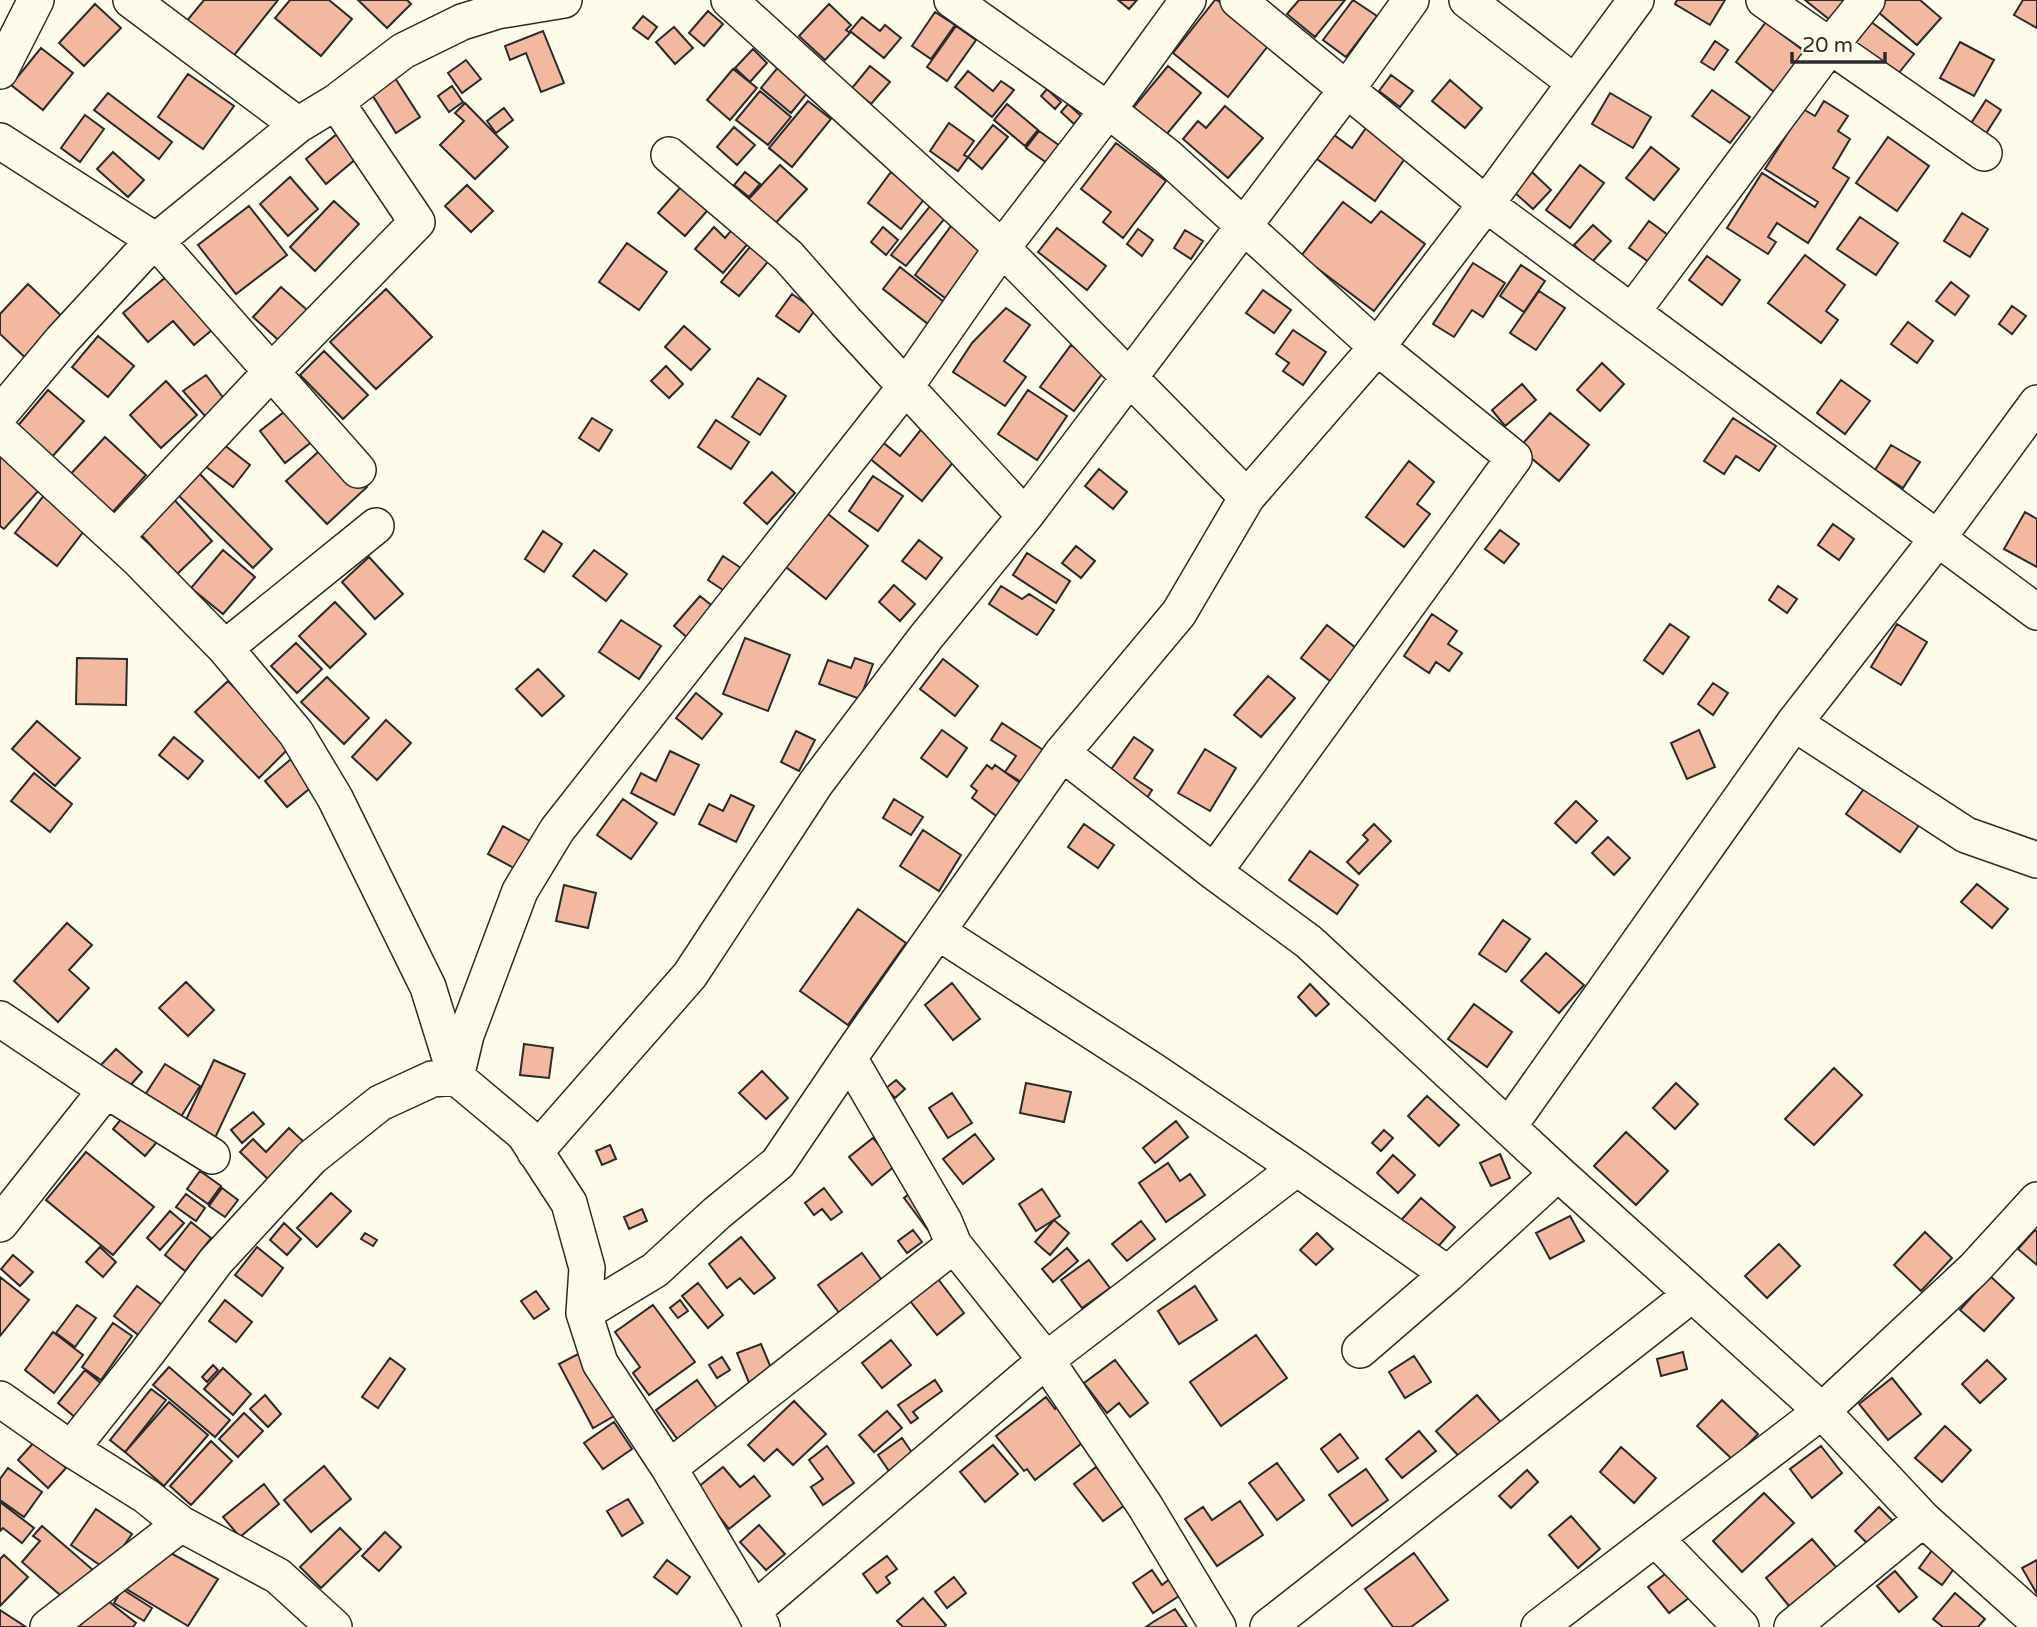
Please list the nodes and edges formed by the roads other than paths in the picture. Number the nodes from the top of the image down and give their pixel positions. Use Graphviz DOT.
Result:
graph roads {
  1 [pos="36,0"];
  2 [pos="131,0"];
  3 [pos="564,0"];
  4 [pos="729,0"];
  5 [pos="952,0"];
  6 [pos="1188,0"];
  7 [pos="1238,0"];
  8 [pos="1412,0"];
  9 [pos="1467,0"];
  10 [pos="1636,0"];
  11 [pos="1764,0"];
  12 [pos="1867,0"];
  13 [pos="1830,46"];
  14 [pos="0,71"];
  15 [pos="1575,83"];
  16 [pos="1347,89"];
  17 [pos="336,102"];
  18 [pos="1108,110"];
  19 [pos="298,125"];
  20 [pos="0,141"];
  21 [pos="1984,153"];
  22 [pos="669,155"];
  23 [pos="1486,204"];
  24 [pos="1243,226"];
  25 [pos="156,241"];
  26 [pos="1002,248"];
  27 [pos="1632,312"];
  28 [pos="1377,347"];
  29 [pos="272,371"];
  30 [pos="1130,376"];
  31 [pos="906,386"];
  32 [pos="2037,403"];
  33 [pos="0,414"];
  34 [pos="0,432"];
  35 [pos="358,470"];
  36 [pos="1247,497"];
  37 [pos="1025,516"];
  38 [pos="376,526"];
  39 [pos="115,538"];
  40 [pos="1938,538"];
  41 [pos="2037,612"];
  42 [pos="225,648"];
  43 [pos="1794,723"];
  44 [pos="1062,753"];
  45 [pos="2037,860"];
  46 [pos="1214,872"];
  47 [pos="937,932"];
  48 [pos="0,1019"];
  49 [pos="849,1058"];
  50 [pos="456,1077"];
  51 [pos="106,1090"];
  52 [pos="1509,1126"];
  53 [pos="535,1152"];
  54 [pos="212,1156"];
  55 [pos="1297,1168"];
  56 [pos="1558,1173"];
  57 [pos="2037,1200"];
  58 [pos="0,1224"];
  59 [pos="954,1245"];
  60 [pos="1448,1274"];
  61 [pos="1691,1295"];
  62 [pos="584,1313"];
  63 [pos="1360,1350"];
  64 [pos="1046,1360"];
  65 [pos="0,1399"];
  66 [pos="1822,1411"];
  67 [pos="71,1449"];
  68 [pos="669,1468"];
  69 [pos="1923,1519"];
  70 [pos="181,1524"];
  71 [pos="1656,1539"];
  72 [pos="758,1618"];
  73 [pos="2037,1621"];
  74 [pos="48,1627"];
  75 [pos="334,1627"];
  76 [pos="1219,1627"];
  77 [pos="1268,1627"];
  78 [pos="1539,1627"];
  79 [pos="1741,1627"];
  80 [pos="1792,1627"];
  1 -- 14 [label="street"];
  2 -- 19 [label="street"];
  3 -- 17 [label="street"];
  4 -- 26 [label="street"];
  5 -- 18 [label="street"];
  6 -- 18 [label="street"];
  7 -- 16 [label="street"];
  8 -- 16 [label="street"];
  9 -- 15 [label="street"];
  10 -- 15 [label="street"];
  11 -- 13 [label="street"];
  12 -- 13 [label="street"];
  13 -- 21 [label="street"];
  13 -- 27 [label="street"];
  15 -- 23 [label="street"];
  16 -- 23 [label="street"];
  16 -- 24 [label="street"];
  17 -- 19 [label="street"];
  17 -- 29 [label="street"];
  18 -- 24 [label="street"];
  18 -- 26 [label="street"];
  19 -- 25 [label="street"];
  20 -- 25 [label="street"];
  22 -- 31 [label="street"];
  23 -- 27 [label="street"];
  23 -- 28 [label="street"];
  24 -- 28 [label="street"];
  24 -- 30 [label="street"];
  25 -- 29 [label="street"];
  25 -- 33 [label="street"];
  26 -- 30 [label="street"];
  26 -- 31 [label="street"];
  27 -- 40 [label="street"];
  28 -- 36 [label="street"];
  28 -- 46 [label="street"];
  29 -- 35 [label="street"];
  29 -- 39 [label="street"];
  30 -- 36 [label="street"];
  30 -- 37 [label="street"];
  31 -- 37 [label="street"];
  31 -- 50 [label="street"];
  32 -- 40 [label="street"];
  34 -- 39 [label="street"];
  36 -- 44 [label="street"];
  37 -- 53 [label="street"];
  38 -- 42 [label="street"];
  39 -- 42 [label="street"];
  40 -- 41 [label="street"];
  40 -- 43 [label="street"];
  42 -- 50 [label="street"];
  43 -- 45 [label="street"];
  43 -- 52 [label="street"];
  44 -- 46 [label="street"];
  44 -- 47 [label="street"];
  46 -- 52 [label="street"];
  47 -- 49 [label="street"];
  47 -- 55 [label="street"];
  48 -- 51 [label="street"];
  49 -- 59 [label="street"];
  49 -- 62 [label="street"];
  50 -- 53 [label="street"];
  50 -- 67 [label="street"];
  51 -- 54 [label="street"];
  51 -- 58 [label="street"];
  52 -- 56 [label="street"];
  53 -- 62 [label="street"];
  55 -- 60 [label="street"];
  55 -- 64 [label="street"];
  56 -- 60 [label="street"];
  56 -- 61 [label="street"];
  57 -- 66 [label="street"];
  59 -- 64 [label="street"];
  59 -- 68 [label="street"];
  60 -- 63 [label="street"];
  61 -- 66 [label="street"];
  61 -- 77 [label="street"];
  62 -- 68 [label="street"];
  64 -- 72 [label="street"];
  64 -- 76 [label="street"];
  65 -- 67 [label="street"];
  66 -- 69 [label="street"];
  66 -- 71 [label="street"];
  67 -- 70 [label="street"];
  68 -- 72 [label="street"];
  69 -- 73 [label="street"];
  69 -- 80 [label="street"];
  70 -- 74 [label="street"];
  70 -- 75 [label="street"];
  71 -- 78 [label="street"];
  71 -- 79 [label="street"];
}
